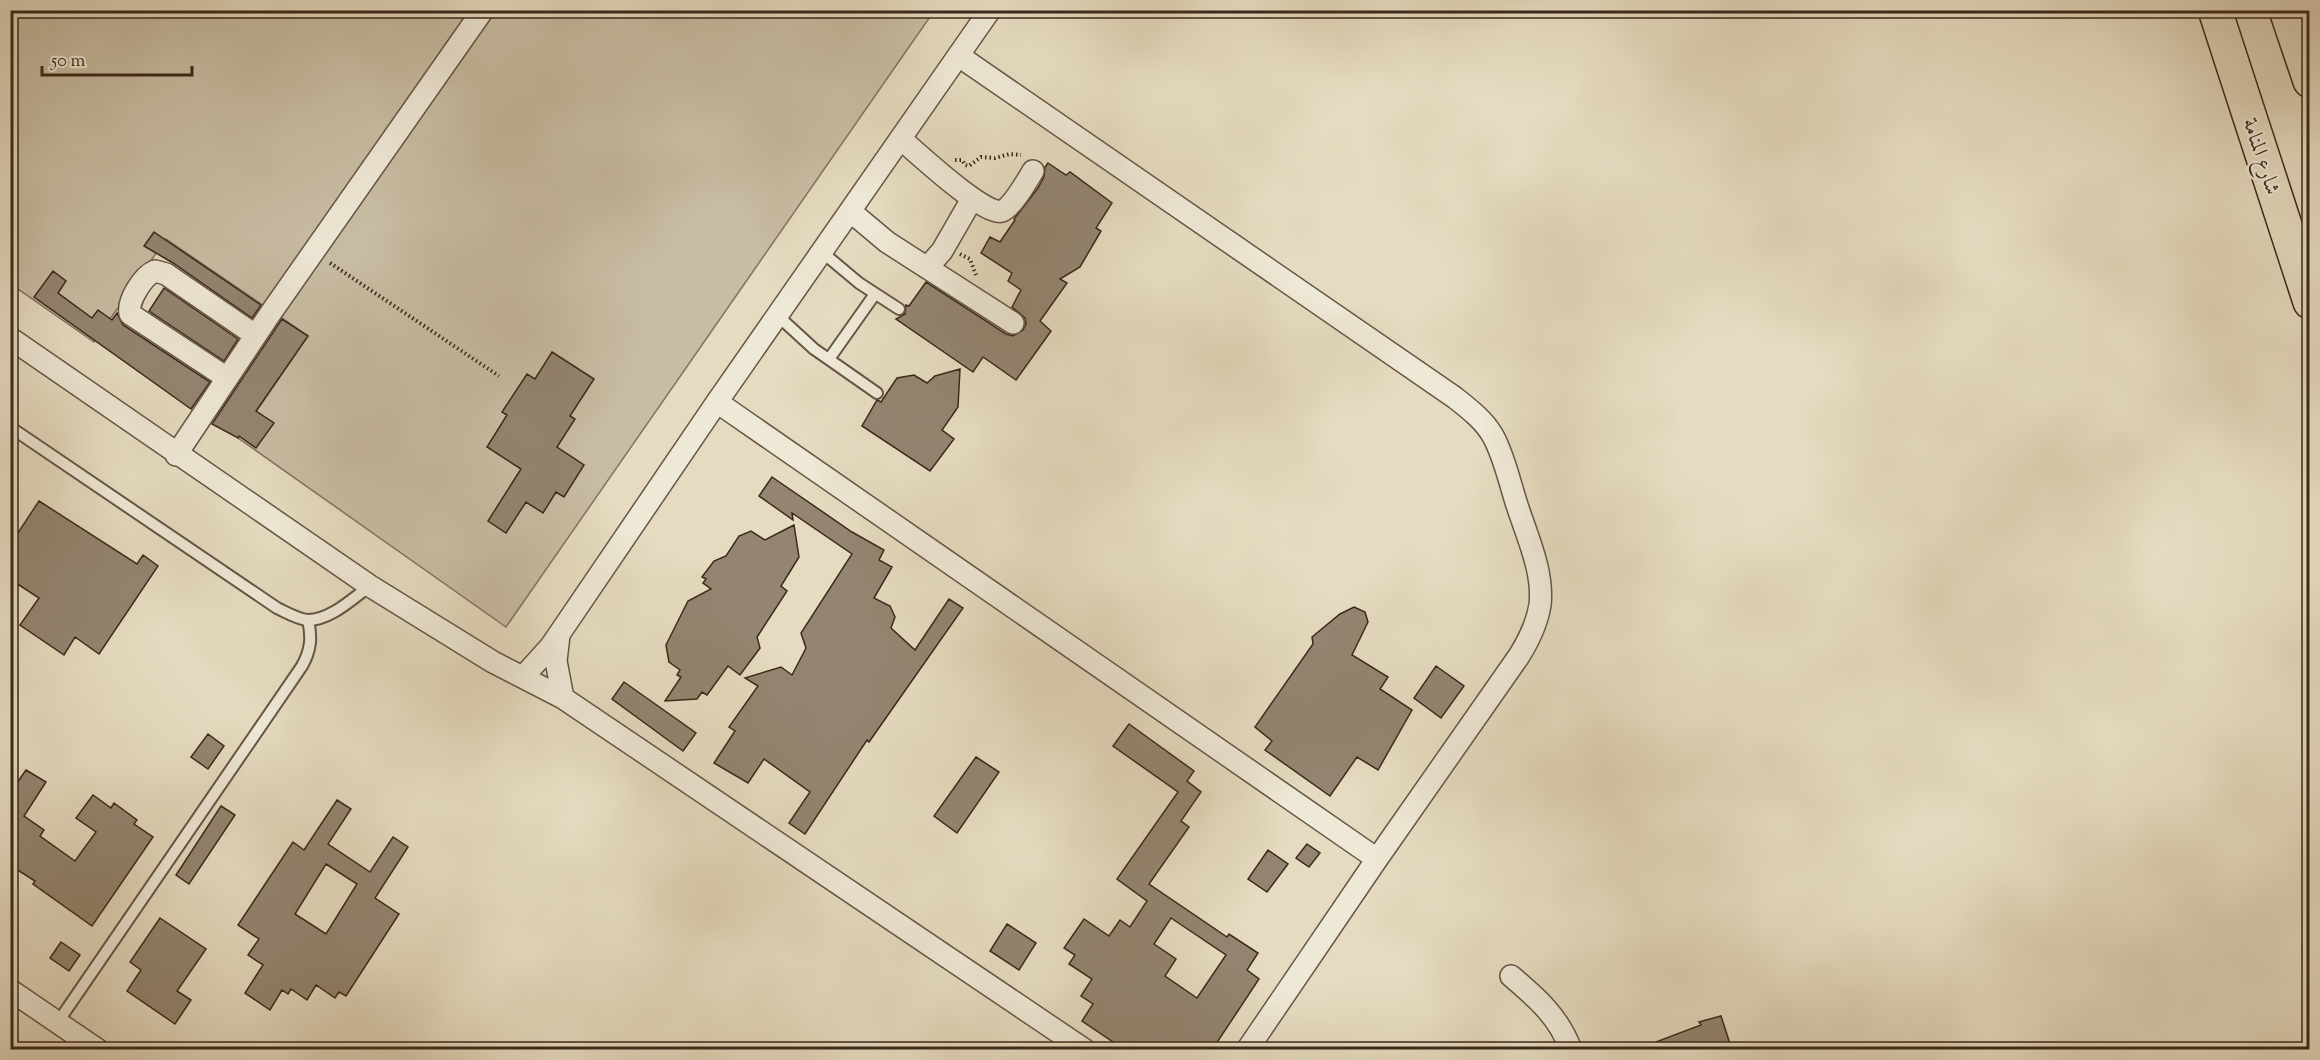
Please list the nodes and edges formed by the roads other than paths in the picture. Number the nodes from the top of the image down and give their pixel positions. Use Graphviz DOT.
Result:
graph roads {
  1 [pos="483,10"];
  2 [pos="990,10"];
  3 [pos="2215,10"];
  4 [pos="2286,10"];
  5 [pos="959,56"];
  6 [pos="2310,81"];
  7 [pos="901,139"];
  8 [pos="1033,171"];
  9 [pos="972,199"];
  10 [pos="850,211"];
  11 [pos="822,252"];
  12 [pos="927,268"];
  13 [pos="875,294"];
  14 [pos="2310,302"];
  15 [pos="899,309"];
  16 [pos="778,316"];
  17 [pos="1013,323"];
  18 [pos="255,335"];
  19 [pos="10,338"];
  20 [pos="829,359"];
  21 [pos="227,378"];
  22 [pos="877,393"];
  23 [pos="717,402"];
  24 [pos="10,427"];
  25 [pos="176,454"];
  26 [pos="370,586"];
  27 [pos="308,620"];
  28 [pos="559,634"];
  29 [pos="523,677"];
  30 [pos="563,698"];
  31 [pos="1377,859"];
  32 [pos="1511,976"];
  33 [pos="10,990"];
  34 [pos="58,1022"];
  35 [pos="98,1050"];
  36 [pos="1085,1050"];
  37 [pos="1247,1050"];
  38 [pos="1571,1050"];
  1 -- 18 [label="street"];
  2 -- 5 [label="street"];
  3 -- 14 [label="main road, شارع المنامة"];
  4 -- 6 [label="main road"];
  5 -- 7 [label="street"];
  5 -- 31 [label="street"];
  7 -- 9 [label="street"];
  7 -- 10 [label="street"];
  8 -- 9 [label="street"];
  9 -- 12 [label="street"];
  10 -- 11 [label="street"];
  10 -- 12 [label="street"];
  11 -- 13 [label="lane"];
  11 -- 16 [label="street"];
  12 -- 17 [label="street"];
  13 -- 15 [label="lane"];
  13 -- 20 [label="lane"];
  16 -- 20 [label="lane"];
  16 -- 23 [label="street"];
  18 -- 21 [label="street"];
  18 -- 21 [label="street"];
  19 -- 25 [label="street"];
  20 -- 22 [label="lane"];
  21 -- 25 [label="street"];
  23 -- 28 [label="street"];
  23 -- 31 [label="street"];
  24 -- 27 [label="lane"];
  25 -- 26 [label="street"];
  26 -- 27 [label="lane"];
  26 -- 29 [label="street"];
  27 -- 34 [label="lane"];
  28 -- 29 [label="street"];
  28 -- 30 [label="street"];
  29 -- 30 [label="street"];
  30 -- 36 [label="street"];
  31 -- 37 [label="street"];
  32 -- 38 [label="street"];
  33 -- 34 [label="street"];
  34 -- 35 [label="street"];
}
